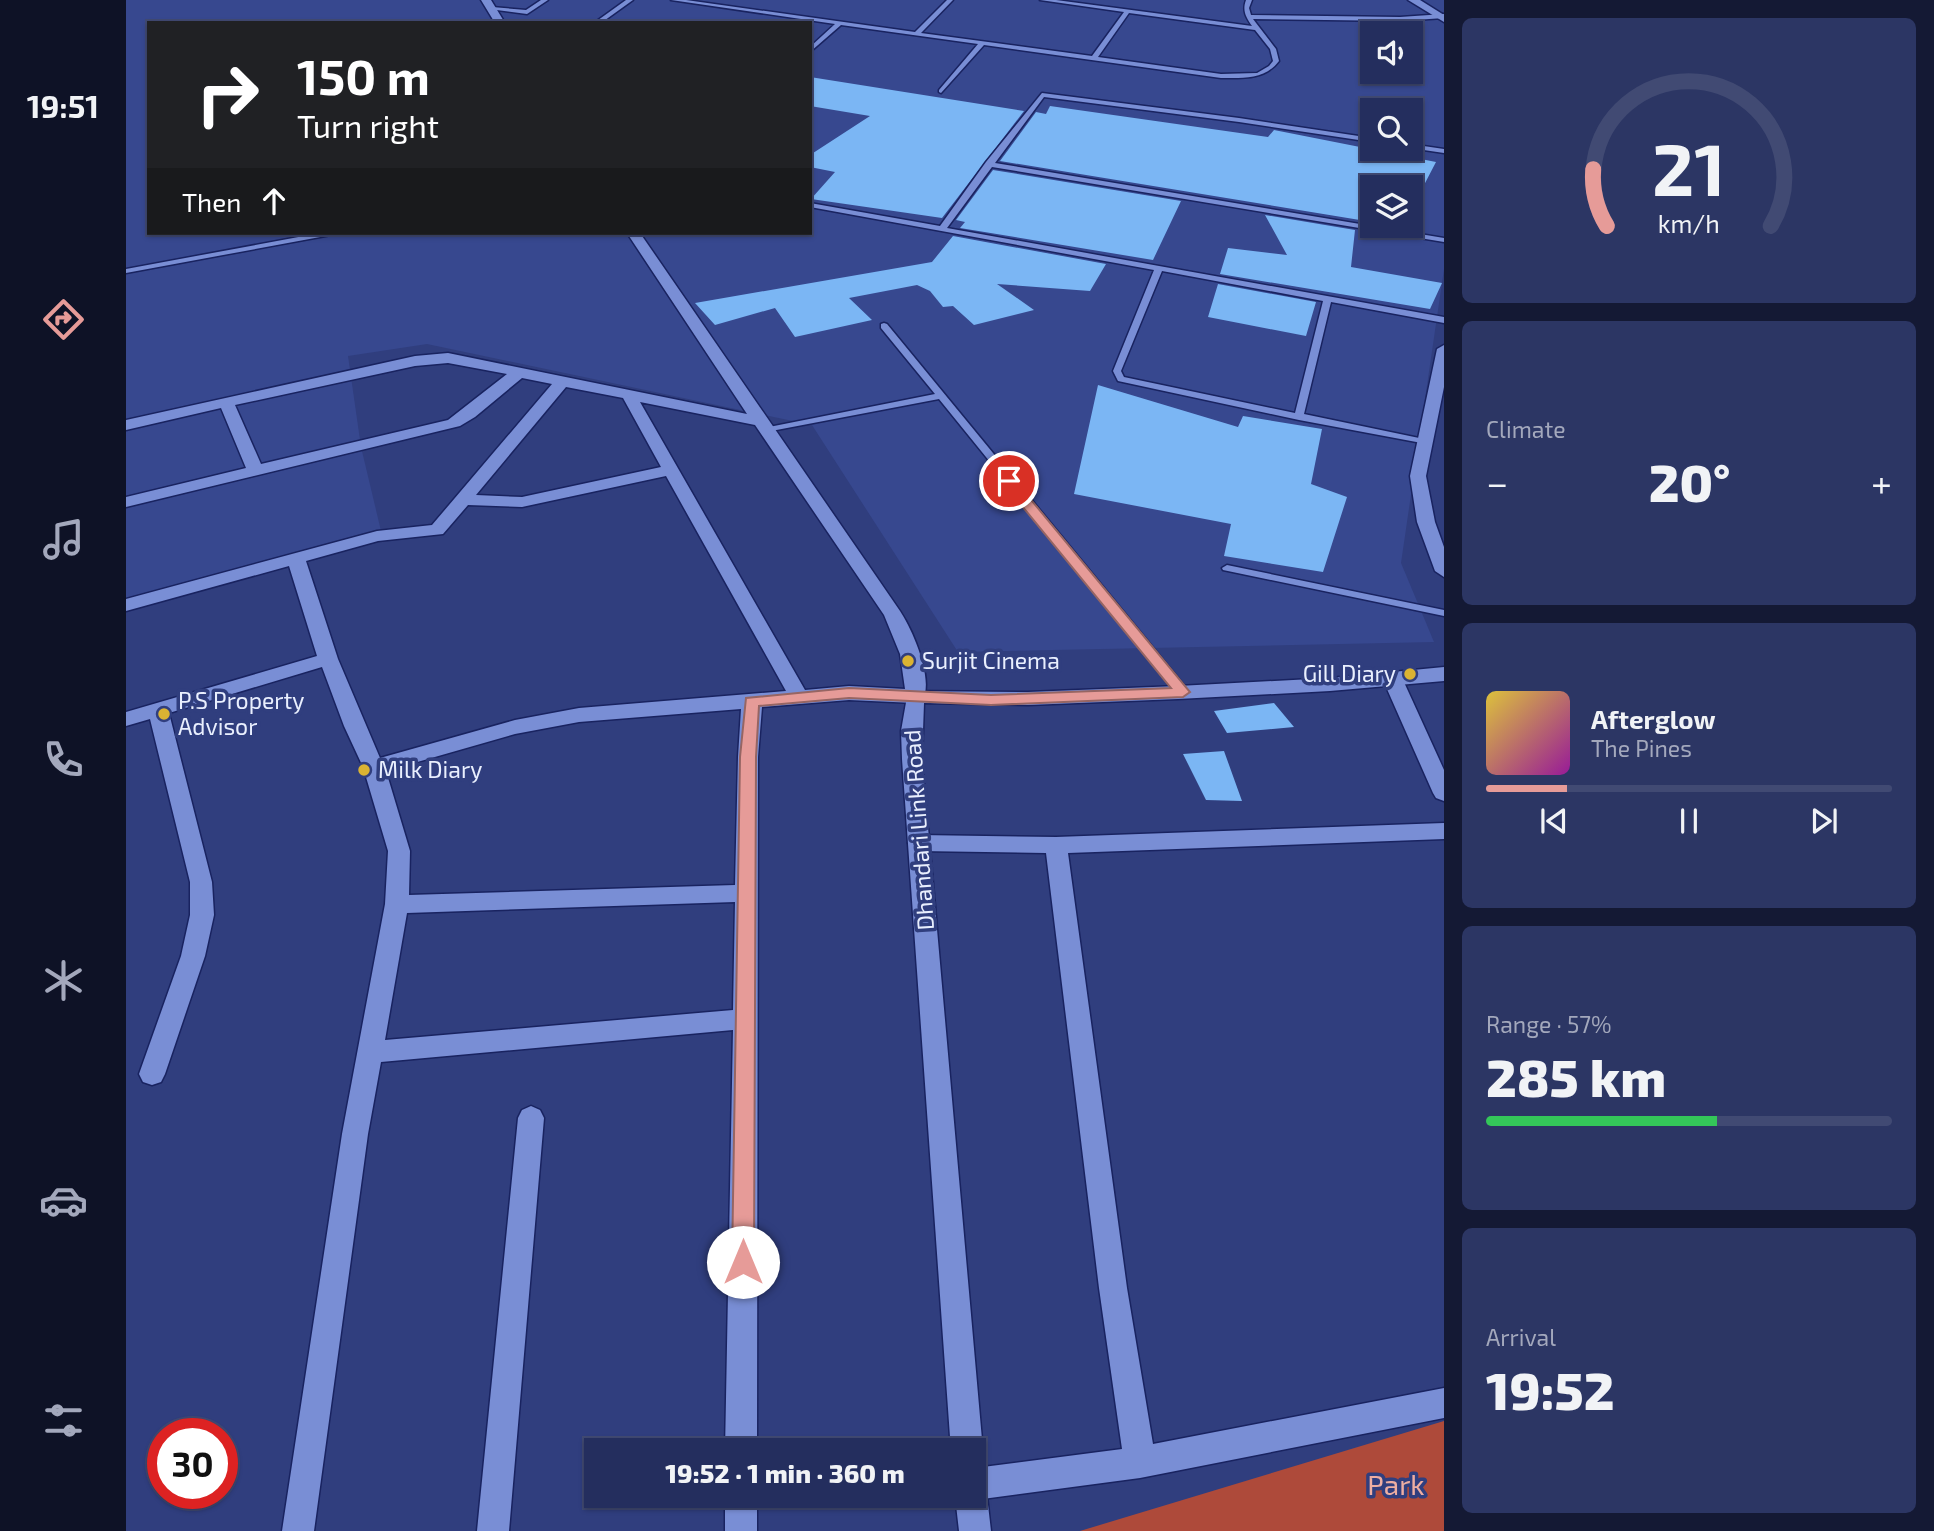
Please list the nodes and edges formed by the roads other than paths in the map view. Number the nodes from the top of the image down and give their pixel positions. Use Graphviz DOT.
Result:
graph roads {
  1 [pos="545,0"];
  2 [pos="630,0"];
  3 [pos="674,0"];
  4 [pos="950,0"];
  5 [pos="1043,0"];
  6 [pos="1249,0"];
  7 [pos="1413,0"];
  8 [pos="489,5"];
  9 [pos="1128,11"];
  10 [pos="1249,17"];
  11 [pos="1443,17"];
  12 [pos="499,21"];
  13 [pos="600,21"];
  14 [pos="840,23"];
  15 [pos="1257,27"];
  16 [pos="916,34"];
  17 [pos="982,43"];
  18 [pos="812,48"];
  19 [pos="1093,59"];
  20 [pos="941,91"];
  21 [pos="1360,138"];
  22 [pos="1423,148"];
  23 [pos="1444,151"];
  24 [pos="989,164"];
  25 [pos="812,205"];
  26 [pos="942,229"];
  27 [pos="320,235"];
  28 [pos="635,235"];
  29 [pos="1444,240"];
  30 [pos="1159,268"];
  31 [pos="126,271"];
  32 [pos="1328,299"];
  33 [pos="1444,320"];
  34 [pos="884,326"];
  35 [pos="1444,349"];
  36 [pos="520,372"];
  37 [pos="563,381"];
  38 [pos="628,394"];
  39 [pos="939,396"];
  40 [pos="226,402"];
  41 [pos="1298,417"];
  42 [pos="126,425"];
  43 [pos="766,426"];
  44 [pos="1424,442"];
  45 [pos="671,470"];
  46 [pos="256,471"];
  47 [pos="463,499"];
  48 [pos="126,502"];
  49 [pos="296,558"];
  50 [pos="1227,568"];
  51 [pos="1444,571"];
  52 [pos="126,605"];
  53 [pos="1444,613"];
  54 [pos="328,659"];
  55 [pos="1444,674"];
  56 [pos="1393,680"];
  57 [pos="1183,692"];
  58 [pos="915,696"];
  59 [pos="799,697"];
  60 [pos="752,701"];
  61 [pos="158,711"];
  62 [pos="126,719"];
  63 [pos="374,767"];
  64 [pos="1444,793"];
  65 [pos="1444,831"];
  66 [pos="919,843"];
  67 [pos="1056,845"];
  68 [pos="747,893"];
  69 [pos="397,904"];
  70 [pos="745,1019"];
  71 [pos="369,1052"];
  72 [pos="152,1074"];
  73 [pos="531,1118"];
  74 [pos="1444,1403"];
  75 [pos="741,1438"];
  76 [pos="966,1438"];
  77 [pos="1140,1462"];
  78 [pos="986,1483"];
  79 [pos="741,1508"];
  80 [pos="972,1508"];
  81 [pos="298,1531"];
  82 [pos="493,1531"];
  83 [pos="741,1531"];
  84 [pos="975,1531"];
  1 -- 8 [label="lane"];
  2 -- 13 [label="lane"];
  3 -- 14 [label="lane"];
  4 -- 16 [label="lane"];
  5 -- 9 [label="lane"];
  6 -- 10 [label="lane"];
  7 -- 11 [label="street"];
  8 -- 12 [label="street"];
  9 -- 15 [label="lane"];
  9 -- 19 [label="lane"];
  10 -- 11 [label="lane"];
  10 -- 15 [label="lane"];
  14 -- 16 [label="lane"];
  14 -- 18 [label="lane"];
  15 -- 19 [label="lane"];
  16 -- 17 [label="lane"];
  17 -- 19 [label="lane"];
  17 -- 20 [label="lane"];
  21 -- 24 [label="lane"];
  22 -- 23 [label="lane"];
  24 -- 26 [label="lane"];
  24 -- 29 [label="lane"];
  25 -- 26 [label="lane"];
  26 -- 30 [label="lane"];
  27 -- 31 [label="lane"];
  28 -- 43 [label="street"];
  30 -- 32 [label="lane"];
  30 -- 41 [label="lane"];
  32 -- 33 [label="lane"];
  32 -- 41 [label="lane"];
  34 -- 39 [label="lane"];
  35 -- 44 [label="street"];
  36 -- 37 [label="street"];
  36 -- 40 [label="street"];
  36 -- 46 [label="street"];
  37 -- 38 [label="street"];
  37 -- 47 [label="street"];
  38 -- 43 [label="street"];
  38 -- 45 [label="street"];
  39 -- 43 [label="lane"];
  39 -- 57 [label="lane"];
  40 -- 42 [label="street"];
  40 -- 46 [label="street"];
  41 -- 44 [label="lane"];
  43 -- 58 [label="street"];
  44 -- 51 [label="street"];
  45 -- 47 [label="street"];
  45 -- 59 [label="street"];
  46 -- 48 [label="street"];
  47 -- 49 [label="street"];
  49 -- 52 [label="street"];
  49 -- 54 [label="street"];
  50 -- 53 [label="lane"];
  54 -- 61 [label="street"];
  54 -- 63 [label="street"];
  55 -- 56 [label="street, Dhandari Link Road"];
  56 -- 57 [label="street, Dhandari Link Road"];
  56 -- 64 [label="street"];
  57 -- 58 [label="street, Dhandari Link Road"];
  58 -- 59 [label="street"];
  58 -- 66 [label="street, Dhandari Link Road"];
  59 -- 60 [label="street"];
  60 -- 63 [label="street"];
  60 -- 68 [label="street"];
  61 -- 62 [label="street"];
  61 -- 72 [label="street"];
  63 -- 69 [label="street"];
  65 -- 67 [label="street"];
  66 -- 67 [label="street"];
  66 -- 76 [label="street, Dhandari Link Road"];
  67 -- 77 [label="street"];
  68 -- 69 [label="street"];
  68 -- 70 [label="street"];
  69 -- 71 [label="street"];
  70 -- 71 [label="street"];
  70 -- 75 [label="street"];
  71 -- 81 [label="street"];
  73 -- 82 [label="street"];
  74 -- 77 [label="street"];
  77 -- 78 [label="street"];
  79 -- 83 [label="street"];
  80 -- 84 [label="street"];
}
